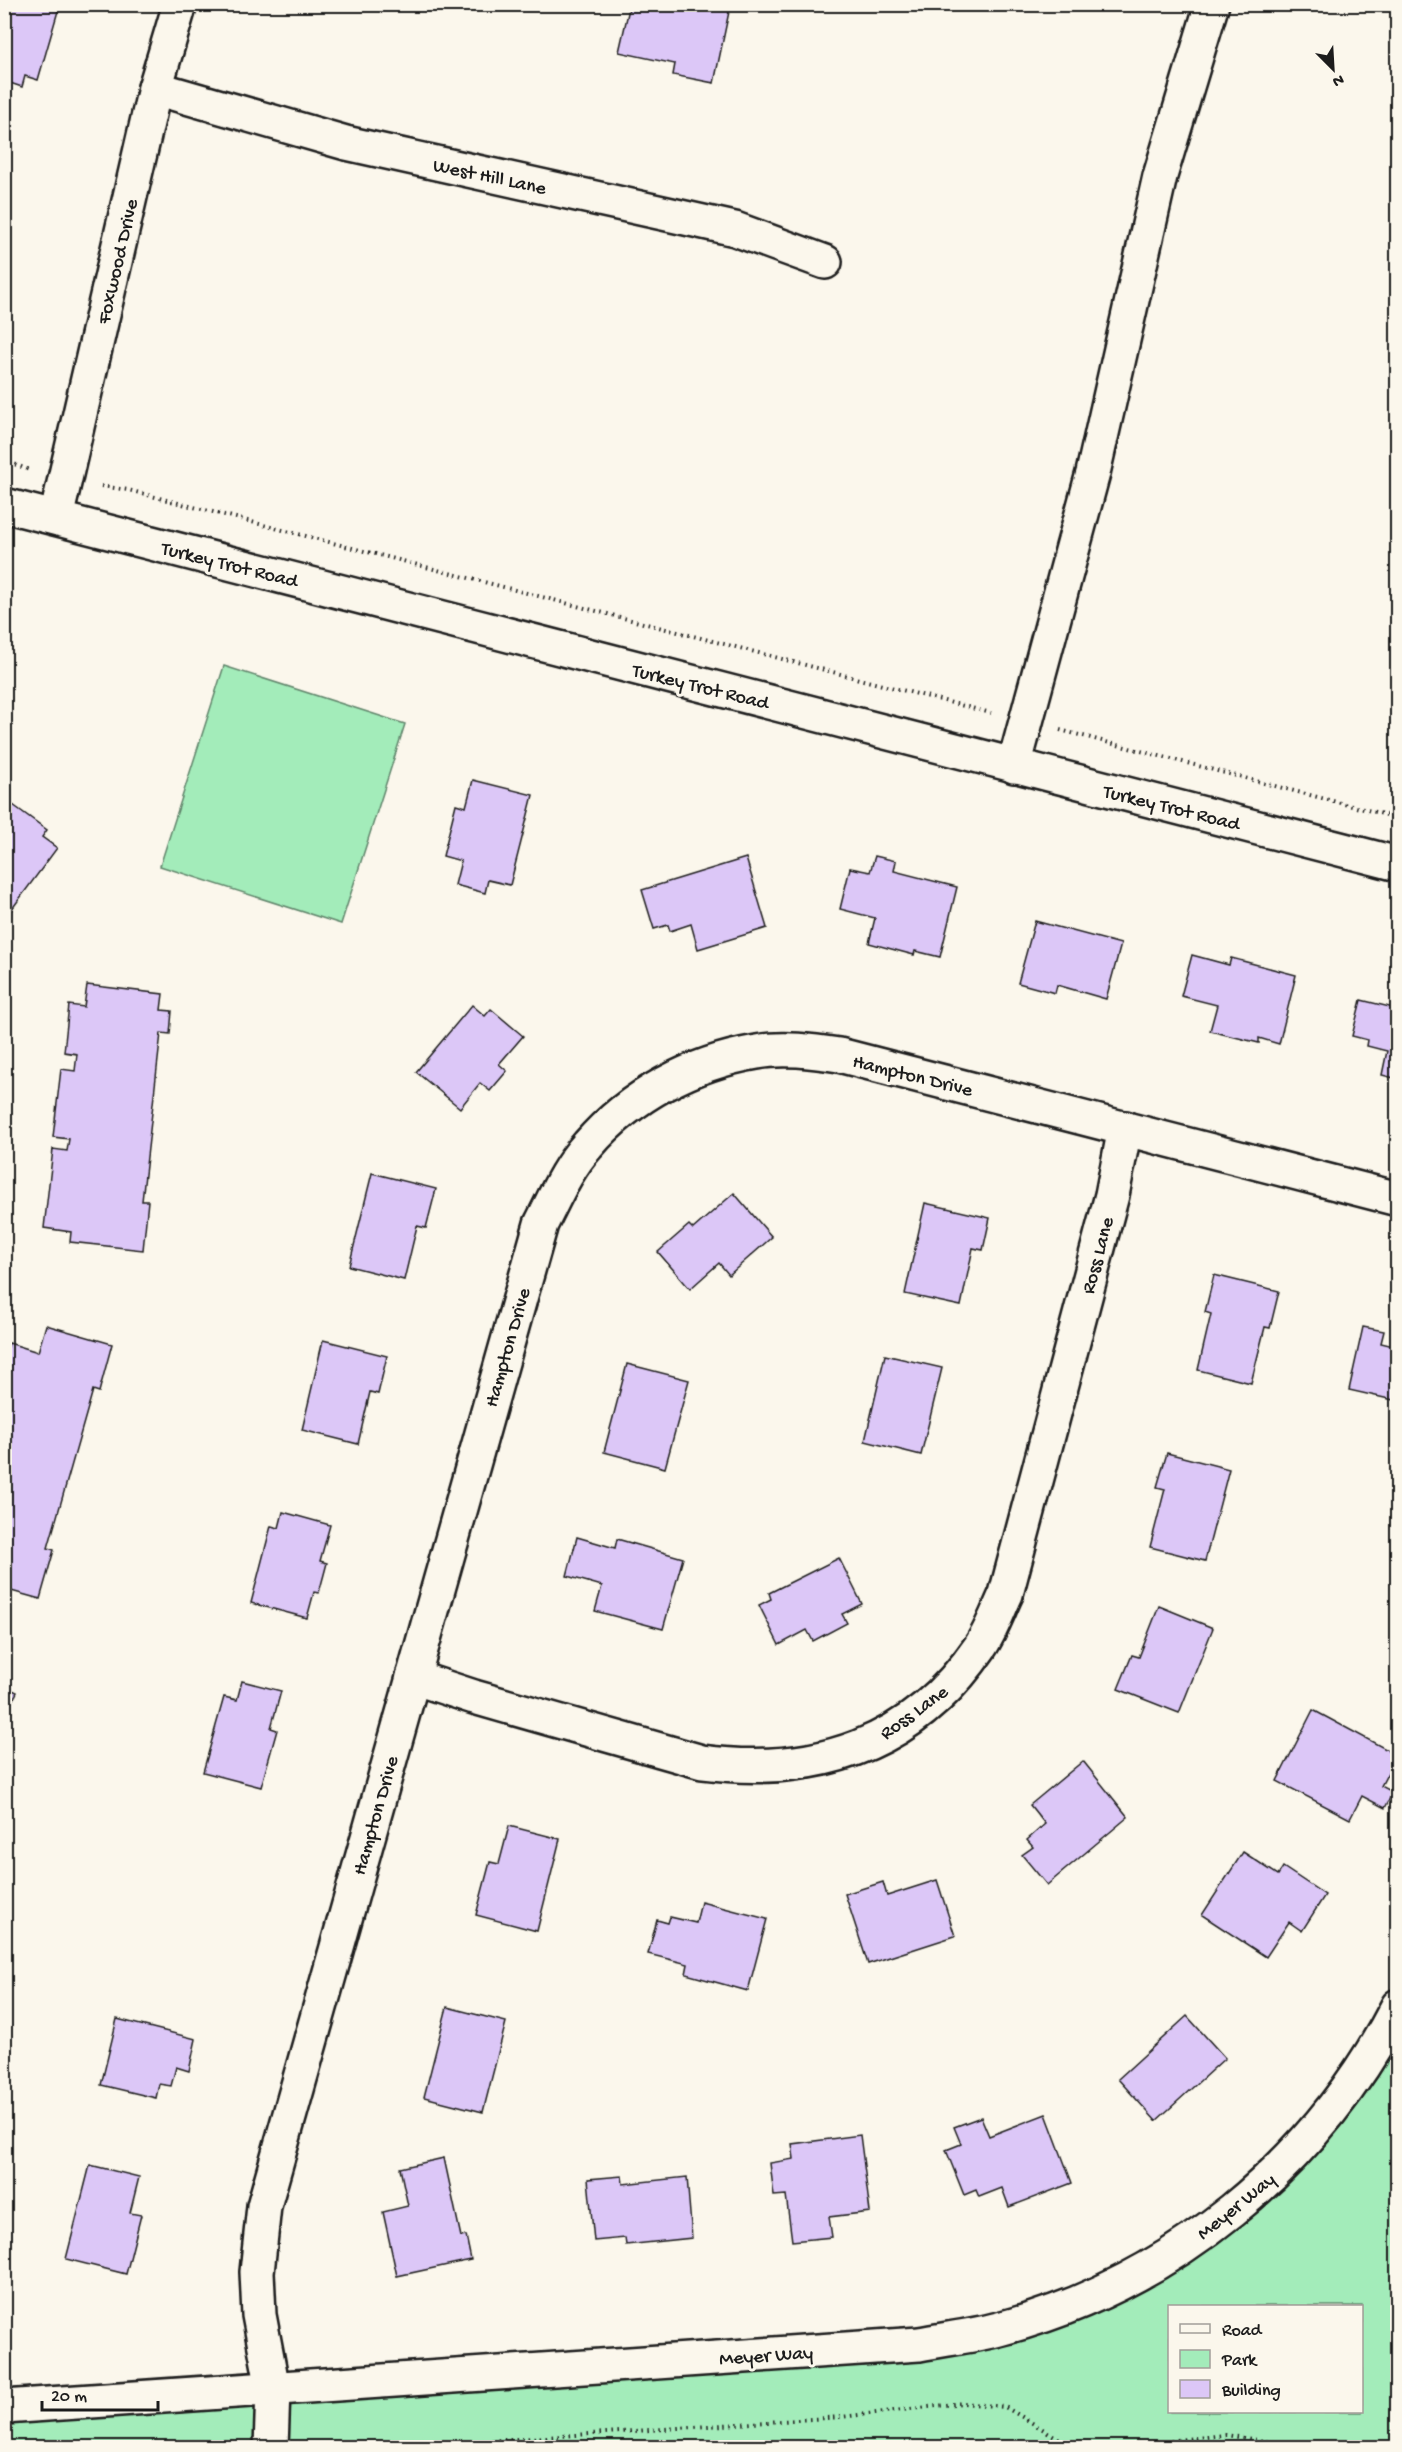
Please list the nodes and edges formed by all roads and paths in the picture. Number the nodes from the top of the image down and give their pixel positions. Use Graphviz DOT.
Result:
graph roads {
  1 [pos="180,4"];
  2 [pos="1212,4"];
  3 [pos="155,88"];
  4 [pos="825,262"];
  5 [pos="4,460"];
  6 [pos="31,471"];
  7 [pos="105,487"];
  8 [pos="4,505"];
  9 [pos="56,518"];
  10 [pos="1026,722"];
  11 [pos="1014,766"];
  12 [pos="1398,818"];
  13 [pos="1398,864"];
  14 [pos="1125,1128"];
  15 [pos="1398,1199"];
  16 [pos="412,1677"];
  17 [pos="1398,2006"];
  18 [pos="273,2389"];
  19 [pos="4,2407"];
  20 [pos="1398,2443"];
  21 [pos="271,2448"];
  22 [pos="384,2448"];
  23 [pos="1075,2448"];
  24 [pos="1148,2448"];
  25 [pos="1307,2448"];
  26 [pos="1394,2448"];
  1 -- 3 [label="street, Foxwood Drive"];
  2 -- 10 [label="street"];
  3 -- 4 [label="street, West Hill Lane"];
  3 -- 9 [label="street, Foxwood Drive"];
  5 -- 6 [label="path"];
  7 -- 10 [label="path"];
  8 -- 9 [label="street, Turkey Trot Road"];
  9 -- 11 [label="street, Turkey Trot Road"];
  10 -- 11 [label="street"];
  10 -- 12 [label="path"];
  11 -- 13 [label="street, Turkey Trot Road"];
  14 -- 15 [label="street, Hampton Drive"];
  14 -- 16 [label="street, Hampton Drive"];
  14 -- 16 [label="street, Ross Lane"];
  16 -- 18 [label="street, Hampton Drive"];
  17 -- 18 [label="street, Meyer Way"];
  18 -- 19 [label="street, Meyer Way"];
  18 -- 21 [label="street, Hampton Drive"];
  20 -- 26 [label="path"];
  22 -- 23 [label="path"];
  24 -- 25 [label="path"];
}
